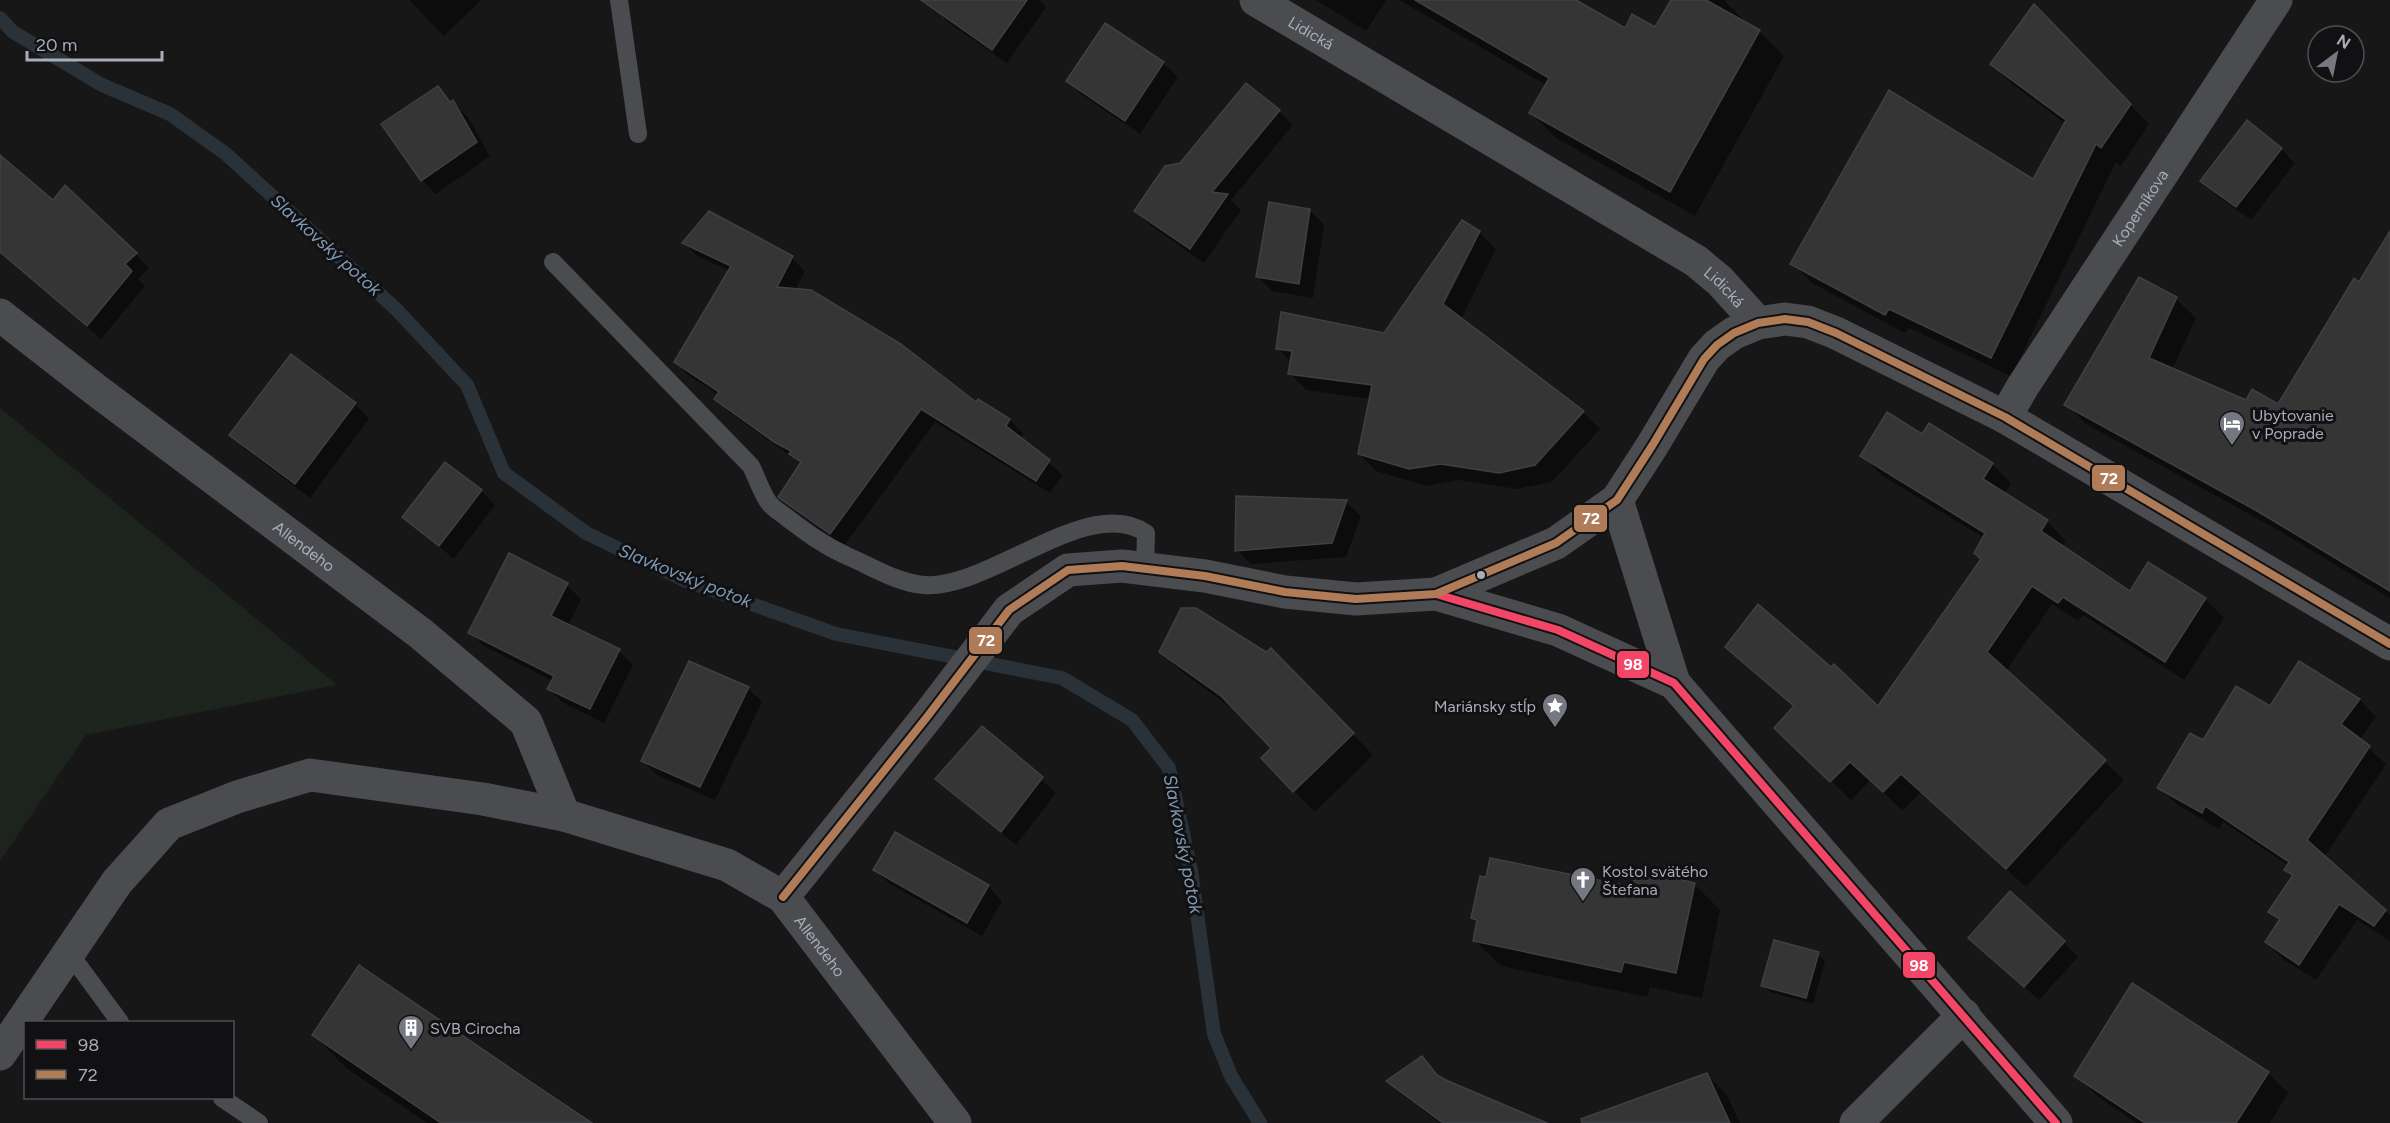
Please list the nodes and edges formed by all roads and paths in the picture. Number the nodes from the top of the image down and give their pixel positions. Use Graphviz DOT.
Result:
graph roads {
  1 [pos="619,0"];
  2 [pos="1256,0"];
  3 [pos="2276,0"];
  4 [pos="638,134"];
  5 [pos="553,262"];
  6 [pos="0,315"];
  7 [pos="1758,323"];
  8 [pos="2005,417"];
  9 [pos="1617,500"];
  10 [pos="1144,568"];
  11 [pos="1436,594"];
  12 [pos="2390,644"];
  13 [pos="1674,683"];
  14 [pos="564,815"];
  15 [pos="783,897"];
  16 [pos="70,954"];
  17 [pos="1964,1014"];
  18 [pos="119,1021"];
  19 [pos="0,1054"];
  20 [pos="223,1099"];
  21 [pos="259,1123"];
  22 [pos="955,1123"];
  23 [pos="1856,1123"];
  24 [pos="2056,1123"];
  1 -- 4 [label="lane"];
  2 -- 7 [label="street, Lidická"];
  3 -- 8 [label="street, Koperníkova"];
  5 -- 10 [label="lane"];
  6 -- 14 [label="street, Allendeho"];
  7 -- 8 [label="street, Lidická"];
  7 -- 9 [label="street"];
  8 -- 12 [label="street, Lidická"];
  9 -- 11 [label="street"];
  9 -- 13 [label="street"];
  10 -- 11 [label="street"];
  10 -- 15 [label="street"];
  11 -- 13 [label="street"];
  13 -- 17 [label="street"];
  14 -- 15 [label="street, Allendeho"];
  14 -- 16 [label="street, Allendeho"];
  15 -- 22 [label="street, Allendeho"];
  16 -- 18 [label="lane"];
  16 -- 19 [label="street, Allendeho"];
  17 -- 23 [label="street"];
  17 -- 24 [label="street"];
  20 -- 21 [label="lane"];
}
